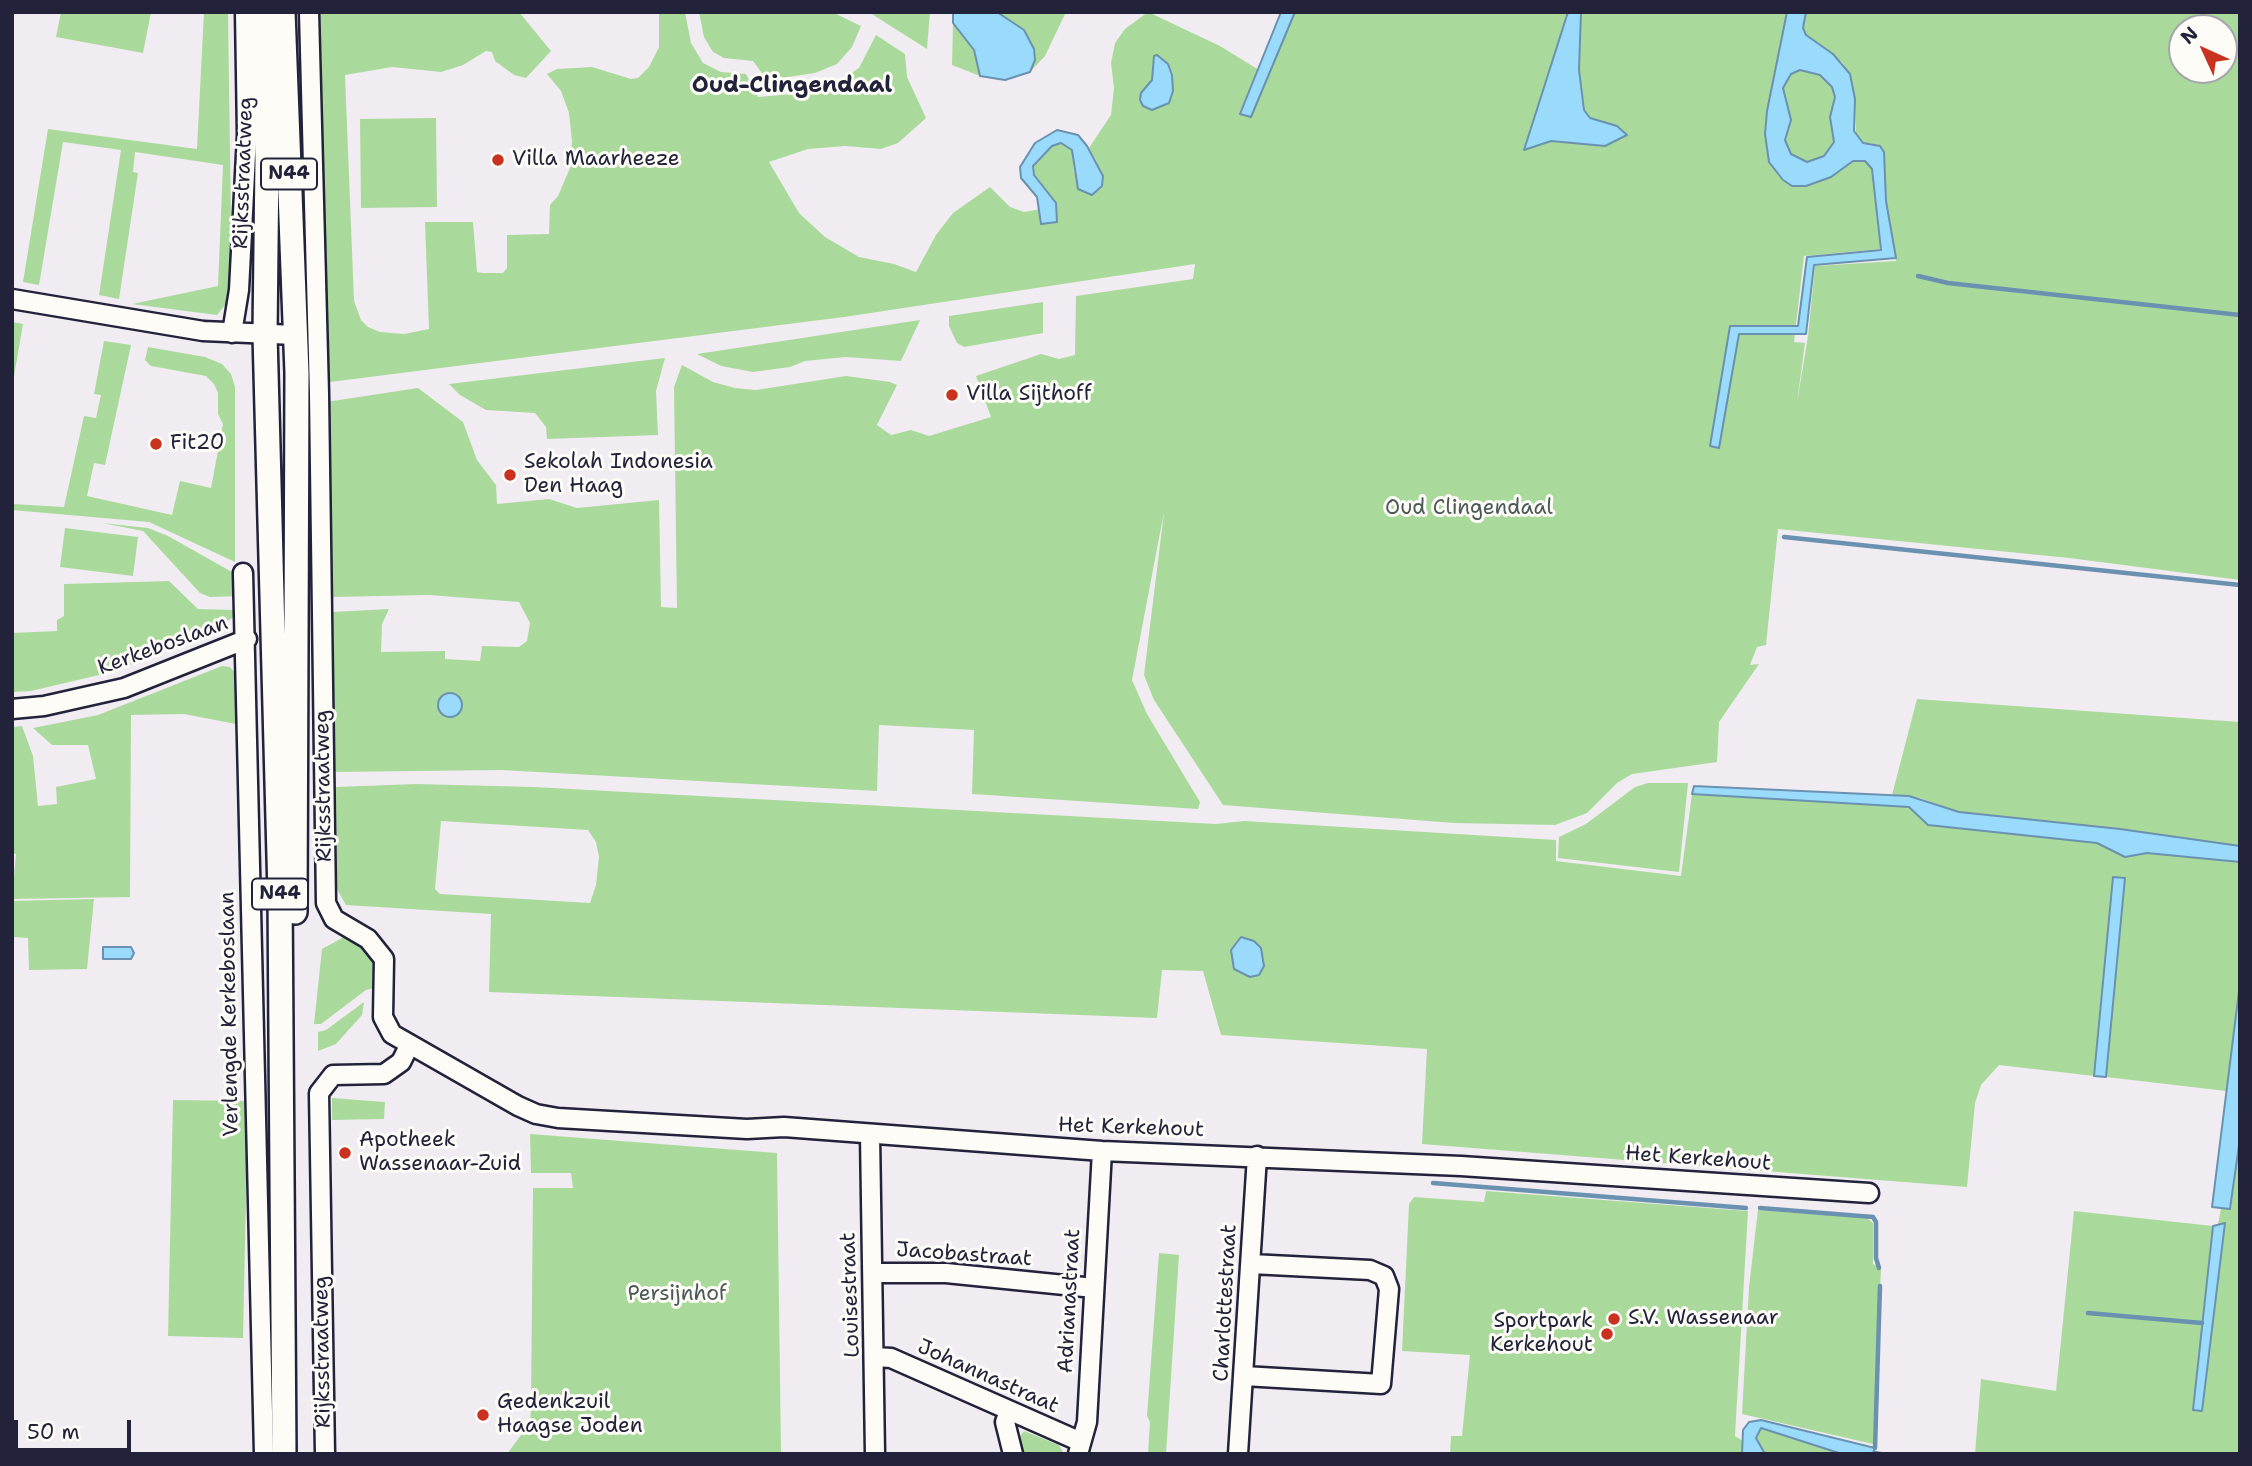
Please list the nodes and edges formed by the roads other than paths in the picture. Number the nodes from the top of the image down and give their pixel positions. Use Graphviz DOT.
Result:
graph roads {
  1 [pos="245,12"];
  2 [pos="263,12"];
  3 [pos="284,12"];
  4 [pos="309,12"];
  5 [pos="12,299"];
  6 [pos="232,333"];
  7 [pos="265,335"];
  8 [pos="295,335"];
  9 [pos="243,573"];
  10 [pos="247,639"];
  11 [pos="12,709"];
  12 [pos="409,1046"];
  13 [pos="870,1135"];
  14 [pos="1102,1150"];
  15 [pos="1257,1156"];
  16 [pos="1868,1194"];
  17 [pos="1251,1264"];
  18 [pos="873,1273"];
  19 [pos="1094,1288"];
  20 [pos="876,1357"];
  21 [pos="1244,1376"];
  22 [pos="1009,1412"];
  23 [pos="1080,1448"];
  24 [pos="264,1454"];
  25 [pos="284,1454"];
  26 [pos="300,1454"];
  27 [pos="325,1454"];
  28 [pos="876,1454"];
  29 [pos="1013,1454"];
  30 [pos="1238,1454"];
  1 -- 6 [label="street, Rijksstraatweg"];
  2 -- 7 [label="main road, Rijksstraatweg / N44"];
  3 -- 8 [label="main road, Rijksstraatweg / N44"];
  4 -- 12 [label="street, Rijksstraatweg"];
  5 -- 6 [label="street"];
  6 -- 7 [label="street"];
  7 -- 8 [label="street"];
  7 -- 25 [label="main road, Rijksstraatweg / N44"];
  8 -- 26 [label="main road, Rijksstraatweg / N44"];
  9 -- 10 [label="street, Verlengde Kerkeboslaan"];
  10 -- 11 [label="street, Kerkeboslaan"];
  10 -- 24 [label="street, Verlengde Kerkeboslaan"];
  12 -- 13 [label="street, Het Kerkehout"];
  12 -- 27 [label="street, Rijksstraatweg"];
  13 -- 14 [label="street, Het Kerkehout"];
  13 -- 18 [label="street, Louisestraat"];
  14 -- 15 [label="street, Het Kerkehout"];
  14 -- 19 [label="street, Adrianastraat"];
  15 -- 16 [label="street, Het Kerkehout"];
  15 -- 17 [label="street, Charlottestraat"];
  17 -- 21 [label="street, Charlottestraat"];
  17 -- 21 [label="street"];
  18 -- 19 [label="street, Jacobastraat"];
  18 -- 20 [label="street, Louisestraat"];
  19 -- 23 [label="street, Adrianastraat"];
  20 -- 22 [label="street, Johannastraat"];
  20 -- 28 [label="street, Louisestraat"];
  21 -- 30 [label="street, Charlottestraat"];
  22 -- 23 [label="street, Johannastraat"];
  22 -- 29 [label="street"];
}
